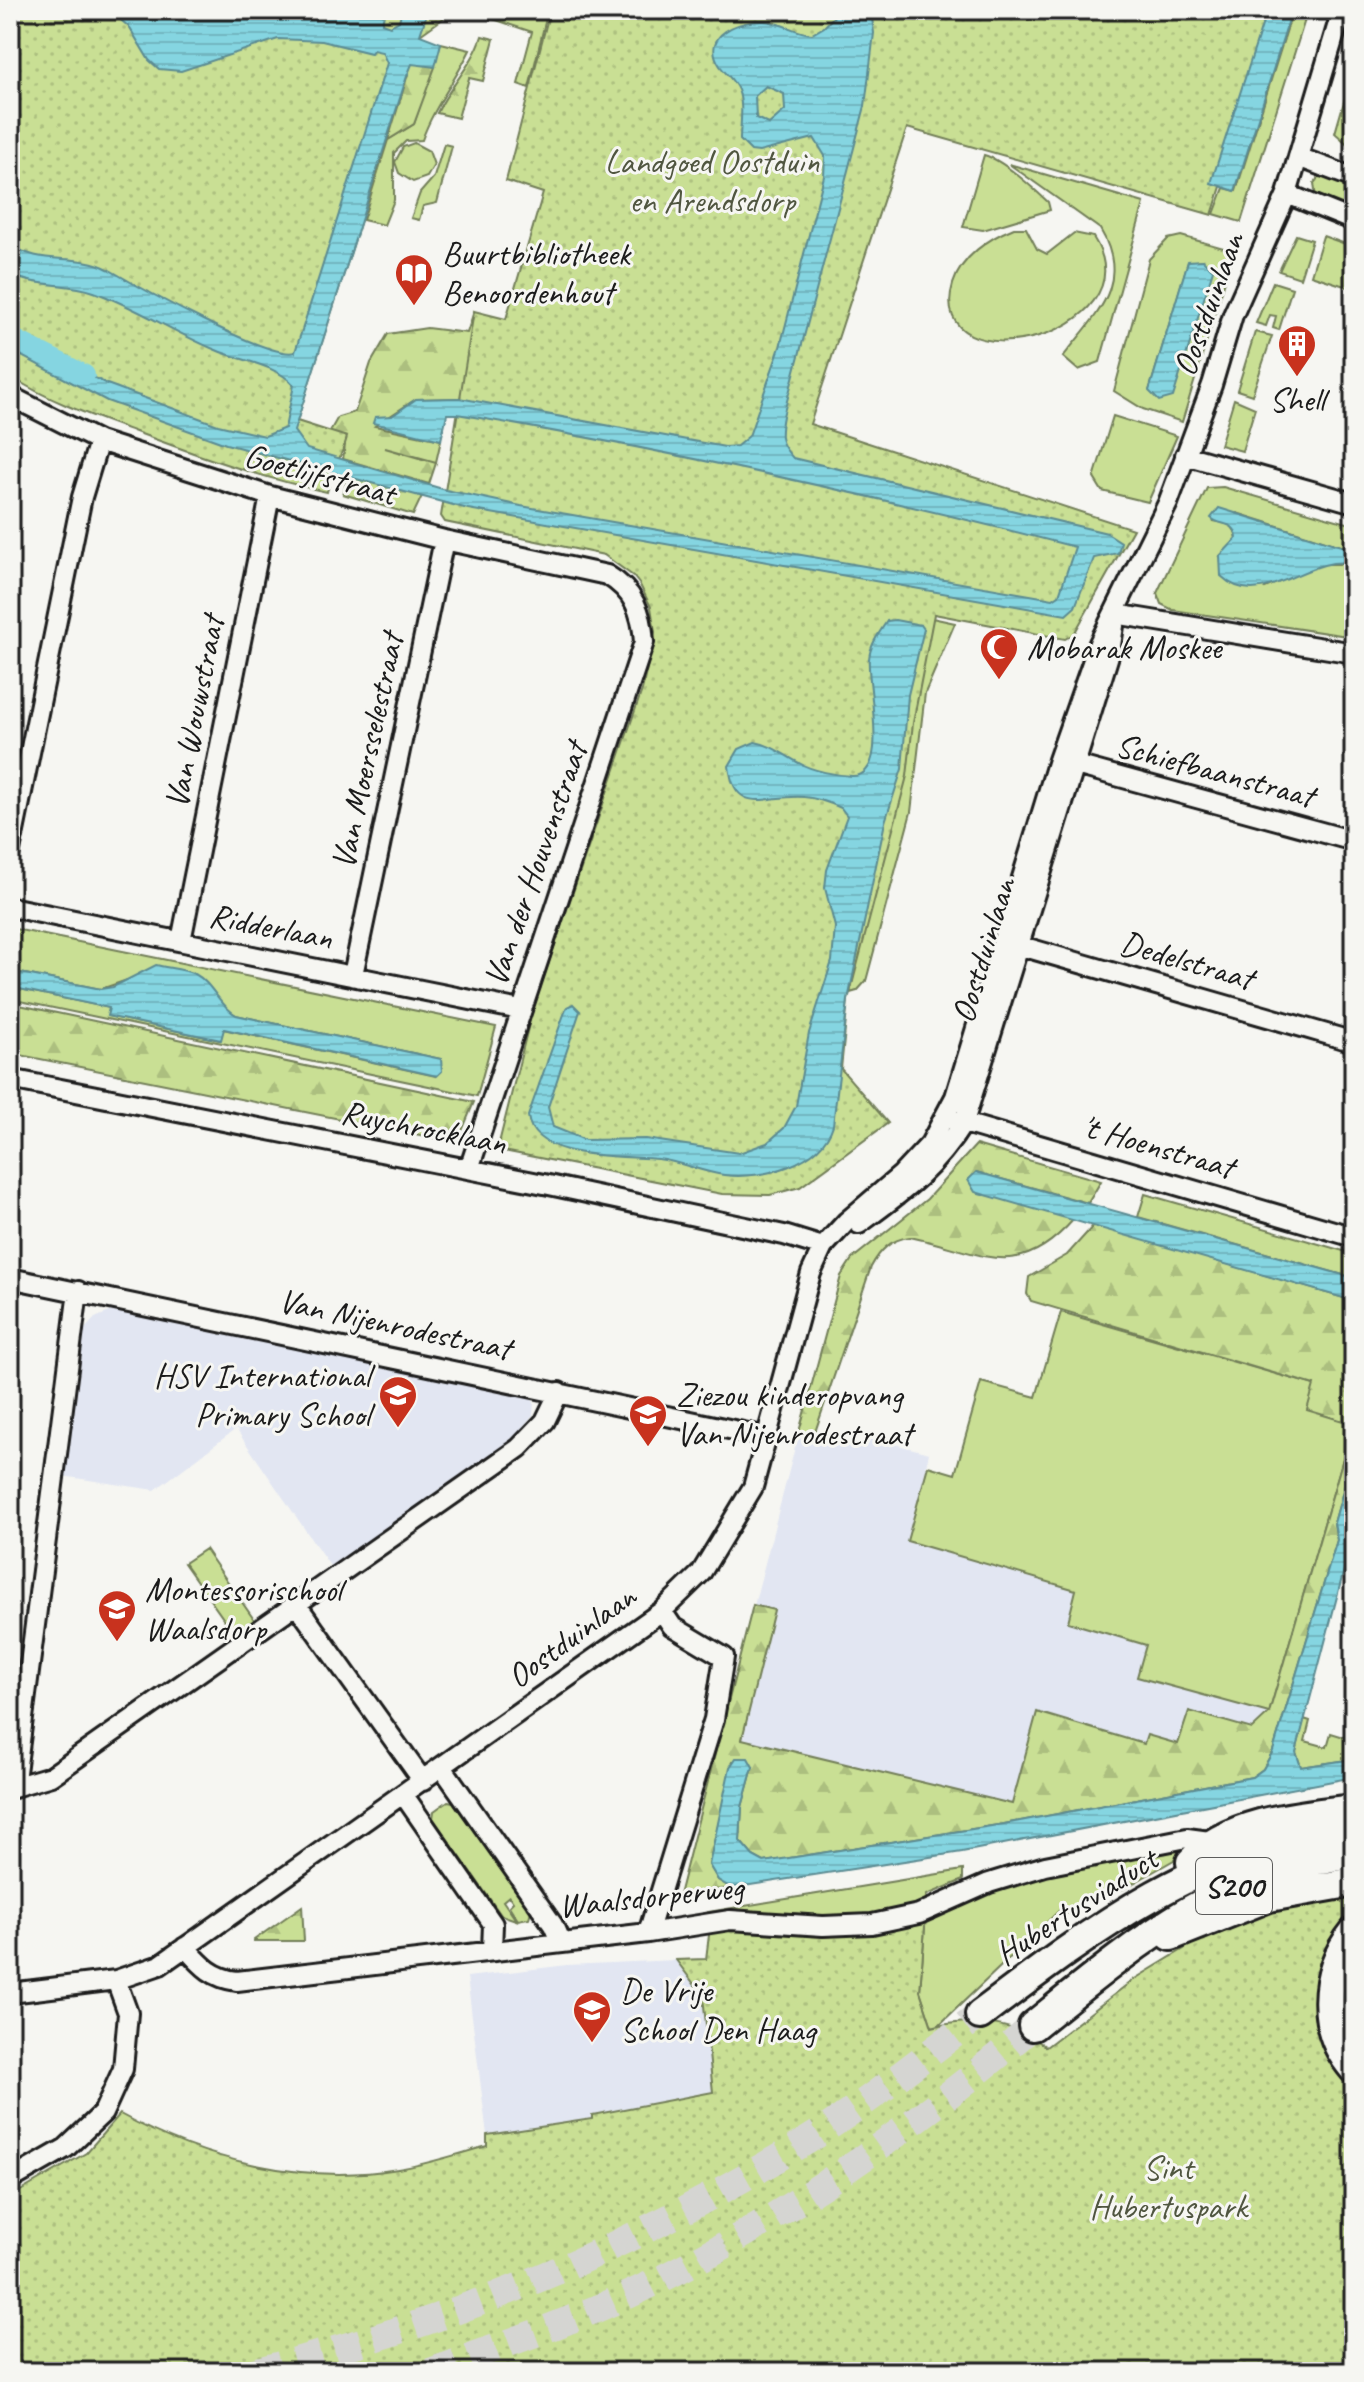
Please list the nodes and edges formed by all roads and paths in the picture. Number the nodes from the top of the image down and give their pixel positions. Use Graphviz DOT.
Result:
graph roads {
  1 [pos="1342,10"];
  2 [pos="1298,157"];
  3 [pos="1354,178"];
  4 [pos="1287,194"];
  5 [pos="1354,221"];
  6 [pos="10,396"];
  7 [pos="99,441"];
  8 [pos="1185,455"];
  9 [pos="270,496"];
  10 [pos="1354,503"];
  11 [pos="444,540"];
  12 [pos="623,584"];
  13 [pos="1115,614"];
  14 [pos="1354,653"];
  15 [pos="1066,762"];
  16 [pos="1354,841"];
  17 [pos="10,851"];
  18 [pos="10,907"];
  19 [pos="181,941"];
  20 [pos="1010,942"];
  21 [pos="353,975"];
  22 [pos="520,1010"];
  23 [pos="1354,1042"];
  24 [pos="10,1079"];
  25 [pos="945,1117"];
  26 [pos="964,1122"];
  27 [pos="469,1169"];
  28 [pos="1354,1237"];
  29 [pos="823,1247"];
  30 [pos="10,1278"];
  31 [pos="78,1291"];
  32 [pos="559,1392"];
  33 [pos="767,1437"];
  34 [pos="297,1605"];
  35 [pos="662,1611"];
  36 [pos="442,1767"];
  37 [pos="423,1781"];
  38 [pos="12,1788"];
  39 [pos="403,1794"];
  40 [pos="1354,1809"];
  41 [pos="1354,1829"];
  42 [pos="1217,1842"];
  43 [pos="1354,1854"];
  44 [pos="1354,1882"];
  45 [pos="1173,1883"];
  46 [pos="1354,1932"];
  47 [pos="648,1933"];
  48 [pos="561,1943"];
  49 [pos="185,1947"];
  50 [pos="492,1950"];
  51 [pos="1128,1951"];
  52 [pos="1052,1960"];
  53 [pos="116,1980"];
  54 [pos="10,1993"];
  55 [pos="980,2015"];
  56 [pos="1033,2026"];
  57 [pos="1354,2069"];
  58 [pos="10,2180"];
  1 -- 2 [label="street, Oostduinlaan"];
  2 -- 3 [label="street"];
  2 -- 4 [label="street, Oostduinlaan"];
  4 -- 5 [label="street"];
  4 -- 8 [label="street, Oostduinlaan"];
  6 -- 7 [label="street, Goetlijfstraat"];
  7 -- 9 [label="street, Goetlijfstraat"];
  7 -- 17 [label="street"];
  8 -- 10 [label="street"];
  8 -- 13 [label="street, Oostduinlaan"];
  9 -- 11 [label="street, Goetlijfstraat"];
  9 -- 19 [label="street, Van Wouwstraat"];
  11 -- 12 [label="street, Goetlijfstraat"];
  11 -- 21 [label="street, Van Moersselestraat"];
  12 -- 22 [label="street, Van der Houvenstraat"];
  13 -- 14 [label="street"];
  13 -- 15 [label="street, Oostduinlaan"];
  15 -- 16 [label="street, Schiefbaanstraat"];
  15 -- 20 [label="street, Oostduinlaan"];
  18 -- 19 [label="street, Ridderlaan"];
  19 -- 21 [label="street, Ridderlaan"];
  20 -- 23 [label="street, Dedelstraat"];
  20 -- 25 [label="street, Oostduinlaan"];
  20 -- 26 [label="street, Oostduinlaan"];
  21 -- 22 [label="street, Ridderlaan"];
  22 -- 27 [label="street, Van der Houvenstraat"];
  24 -- 27 [label="street, Ruychrocklaan"];
  25 -- 26 [label="street, 't Hoenstraat"];
  25 -- 29 [label="street, Oostduinlaan"];
  26 -- 28 [label="street, 't Hoenstraat"];
  26 -- 29 [label="street, Oostduinlaan"];
  27 -- 29 [label="street, Ruychrocklaan"];
  29 -- 33 [label="street, Oostduinlaan"];
  30 -- 31 [label="street, Van Nijenrodestraat"];
  31 -- 32 [label="street, Van Nijenrodestraat"];
  31 -- 38 [label="street"];
  32 -- 33 [label="street, Van Nijenrodestraat"];
  32 -- 34 [label="street"];
  33 -- 35 [label="street, Oostduinlaan"];
  34 -- 37 [label="street"];
  34 -- 38 [label="street"];
  35 -- 36 [label="street, Oostduinlaan"];
  35 -- 47 [label="street"];
  36 -- 37 [label="street, Oostduinlaan"];
  36 -- 48 [label="street"];
  37 -- 39 [label="street, Oostduinlaan"];
  39 -- 49 [label="street, Oostduinlaan"];
  39 -- 50 [label="street"];
  40 -- 42 [label="main road, Waalsdorperweg"];
  41 -- 45 [label="main road, Hubertusviaduct / S200"];
  42 -- 45 [label="main road"];
  42 -- 47 [label="street, Waalsdorperweg"];
  43 -- 51 [label="main road, Hubertusviaduct / S200"];
  44 -- 51 [label="main road"];
  45 -- 52 [label="main road, Hubertusviaduct / S200"];
  46 -- 57 [label="main road"];
  47 -- 48 [label="street, Waalsdorperweg"];
  48 -- 50 [label="street, Waalsdorperweg"];
  49 -- 50 [label="street, Waalsdorperweg"];
  49 -- 53 [label="street"];
  51 -- 52 [label="main road, S200"];
  51 -- 56 [label="main road, Hubertusviaduct / S200"];
  52 -- 55 [label="main road, Hubertusviaduct / S200"];
  53 -- 54 [label="street"];
  53 -- 58 [label="street"];
}
